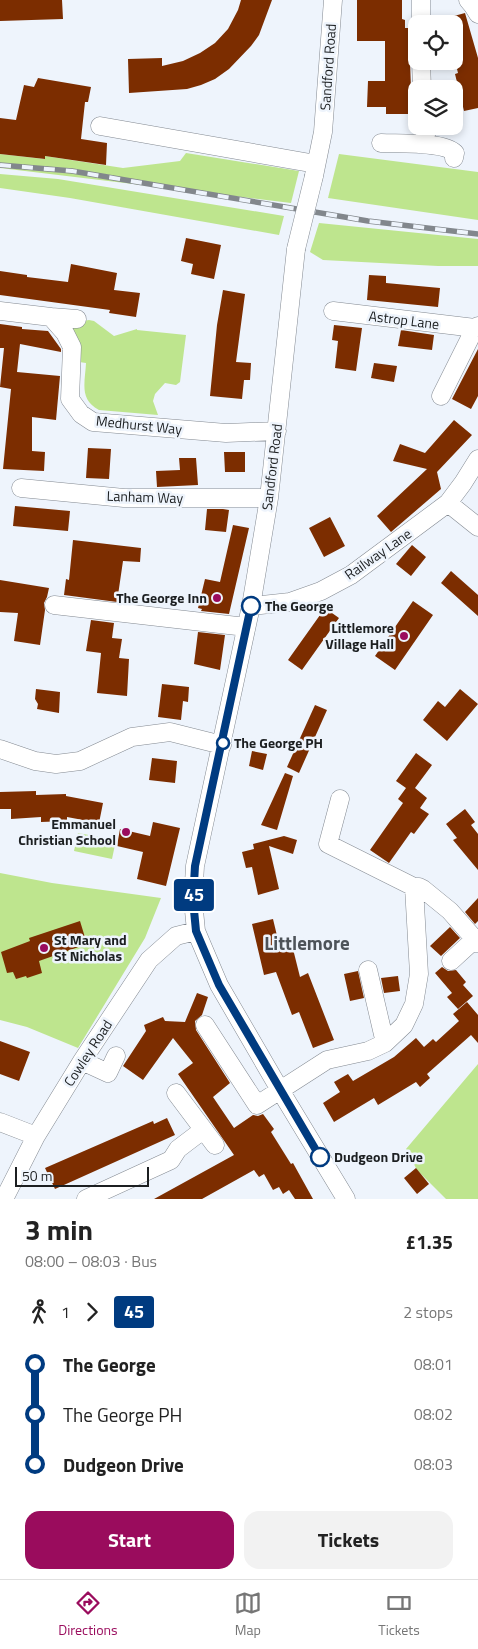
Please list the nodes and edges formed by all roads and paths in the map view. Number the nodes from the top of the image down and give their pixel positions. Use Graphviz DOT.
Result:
graph roads {
  1 [pos="333,0"];
  2 [pos="421,0"];
  3 [pos="468,0"];
  4 [pos="478,14"];
  5 [pos="421,15"];
  6 [pos="100,126"];
  7 [pos="425,135"];
  8 [pos="381,143"];
  9 [pos="422,144"];
  10 [pos="454,158"];
  11 [pos="315,170"];
  12 [pos="0,310"];
  13 [pos="333,311"];
  14 [pos="51,317"];
  15 [pos="77,319"];
  16 [pos="477,327"];
  17 [pos="441,396"];
  18 [pos="277,431"];
  19 [pos="478,459"];
  20 [pos="22,488"];
  21 [pos="268,498"];
  22 [pos="448,503"];
  23 [pos="478,527"];
  24 [pos="54,606"];
  25 [pos="251,606"];
  26 [pos="246,628"];
  27 [pos="222,745"];
  28 [pos="0,749"];
  29 [pos="340,799"];
  30 [pos="414,887"];
  31 [pos="196,931"];
  32 [pos="476,941"];
  33 [pos="451,961"];
  34 [pos="368,970"];
  35 [pos="205,1025"];
  36 [pos="384,1043"];
  37 [pos="116,1056"];
  38 [pos="82,1061"];
  39 [pos="280,1090"];
  40 [pos="176,1093"];
  41 [pos="0,1122"];
  42 [pos="203,1130"];
  43 [pos="36,1136"];
  44 [pos="215,1145"];
  45 [pos="118,1193"];
  46 [pos="4,1199"];
  47 [pos="86,1199"];
  48 [pos="346,1199"];
  1 -- 11 [label="street, Sandford Road"];
  2 -- 5 [label="street"];
  3 -- 4 [label="street"];
  6 -- 11 [label="street"];
  7 -- 9 [label="street"];
  8 -- 9 [label="street"];
  9 -- 10 [label="street"];
  11 -- 18 [label="street, Sandford Road, bridge"];
  12 -- 14 [label="street"];
  13 -- 16 [label="street, Astrop Lane"];
  14 -- 15 [label="street"];
  14 -- 18 [label="street, Medhurst Way"];
  16 -- 17 [label="street, Astrop Lane"];
  18 -- 21 [label="street, Sandford Road"];
  19 -- 22 [label="street, Railway Lane"];
  20 -- 21 [label="street, Lanham Way"];
  21 -- 25 [label="street, Sandford Road"];
  22 -- 23 [label="street"];
  22 -- 25 [label="street, Railway Lane"];
  24 -- 26 [label="street"];
  25 -- 26 [label="street, Sandford Road"];
  26 -- 27 [label="street, Sandford Road"];
  27 -- 28 [label="street"];
  27 -- 31 [label="street, Sandford Road"];
  29 -- 30 [label="street"];
  30 -- 32 [label="street"];
  30 -- 36 [label="street"];
  31 -- 38 [label="street, Cowley Road"];
  31 -- 39 [label="street, Sandford Road"];
  32 -- 33 [label="street"];
  34 -- 36 [label="street"];
  35 -- 39 [label="street"];
  36 -- 39 [label="street"];
  37 -- 38 [label="street"];
  38 -- 43 [label="street, Cowley Road"];
  39 -- 48 [label="street, Sandford Road"];
  40 -- 42 [label="street"];
  41 -- 43 [label="street"];
  42 -- 44 [label="street"];
  42 -- 45 [label="street"];
  43 -- 46 [label="street, Cowley Road"];
  45 -- 47 [label="street"];
}
